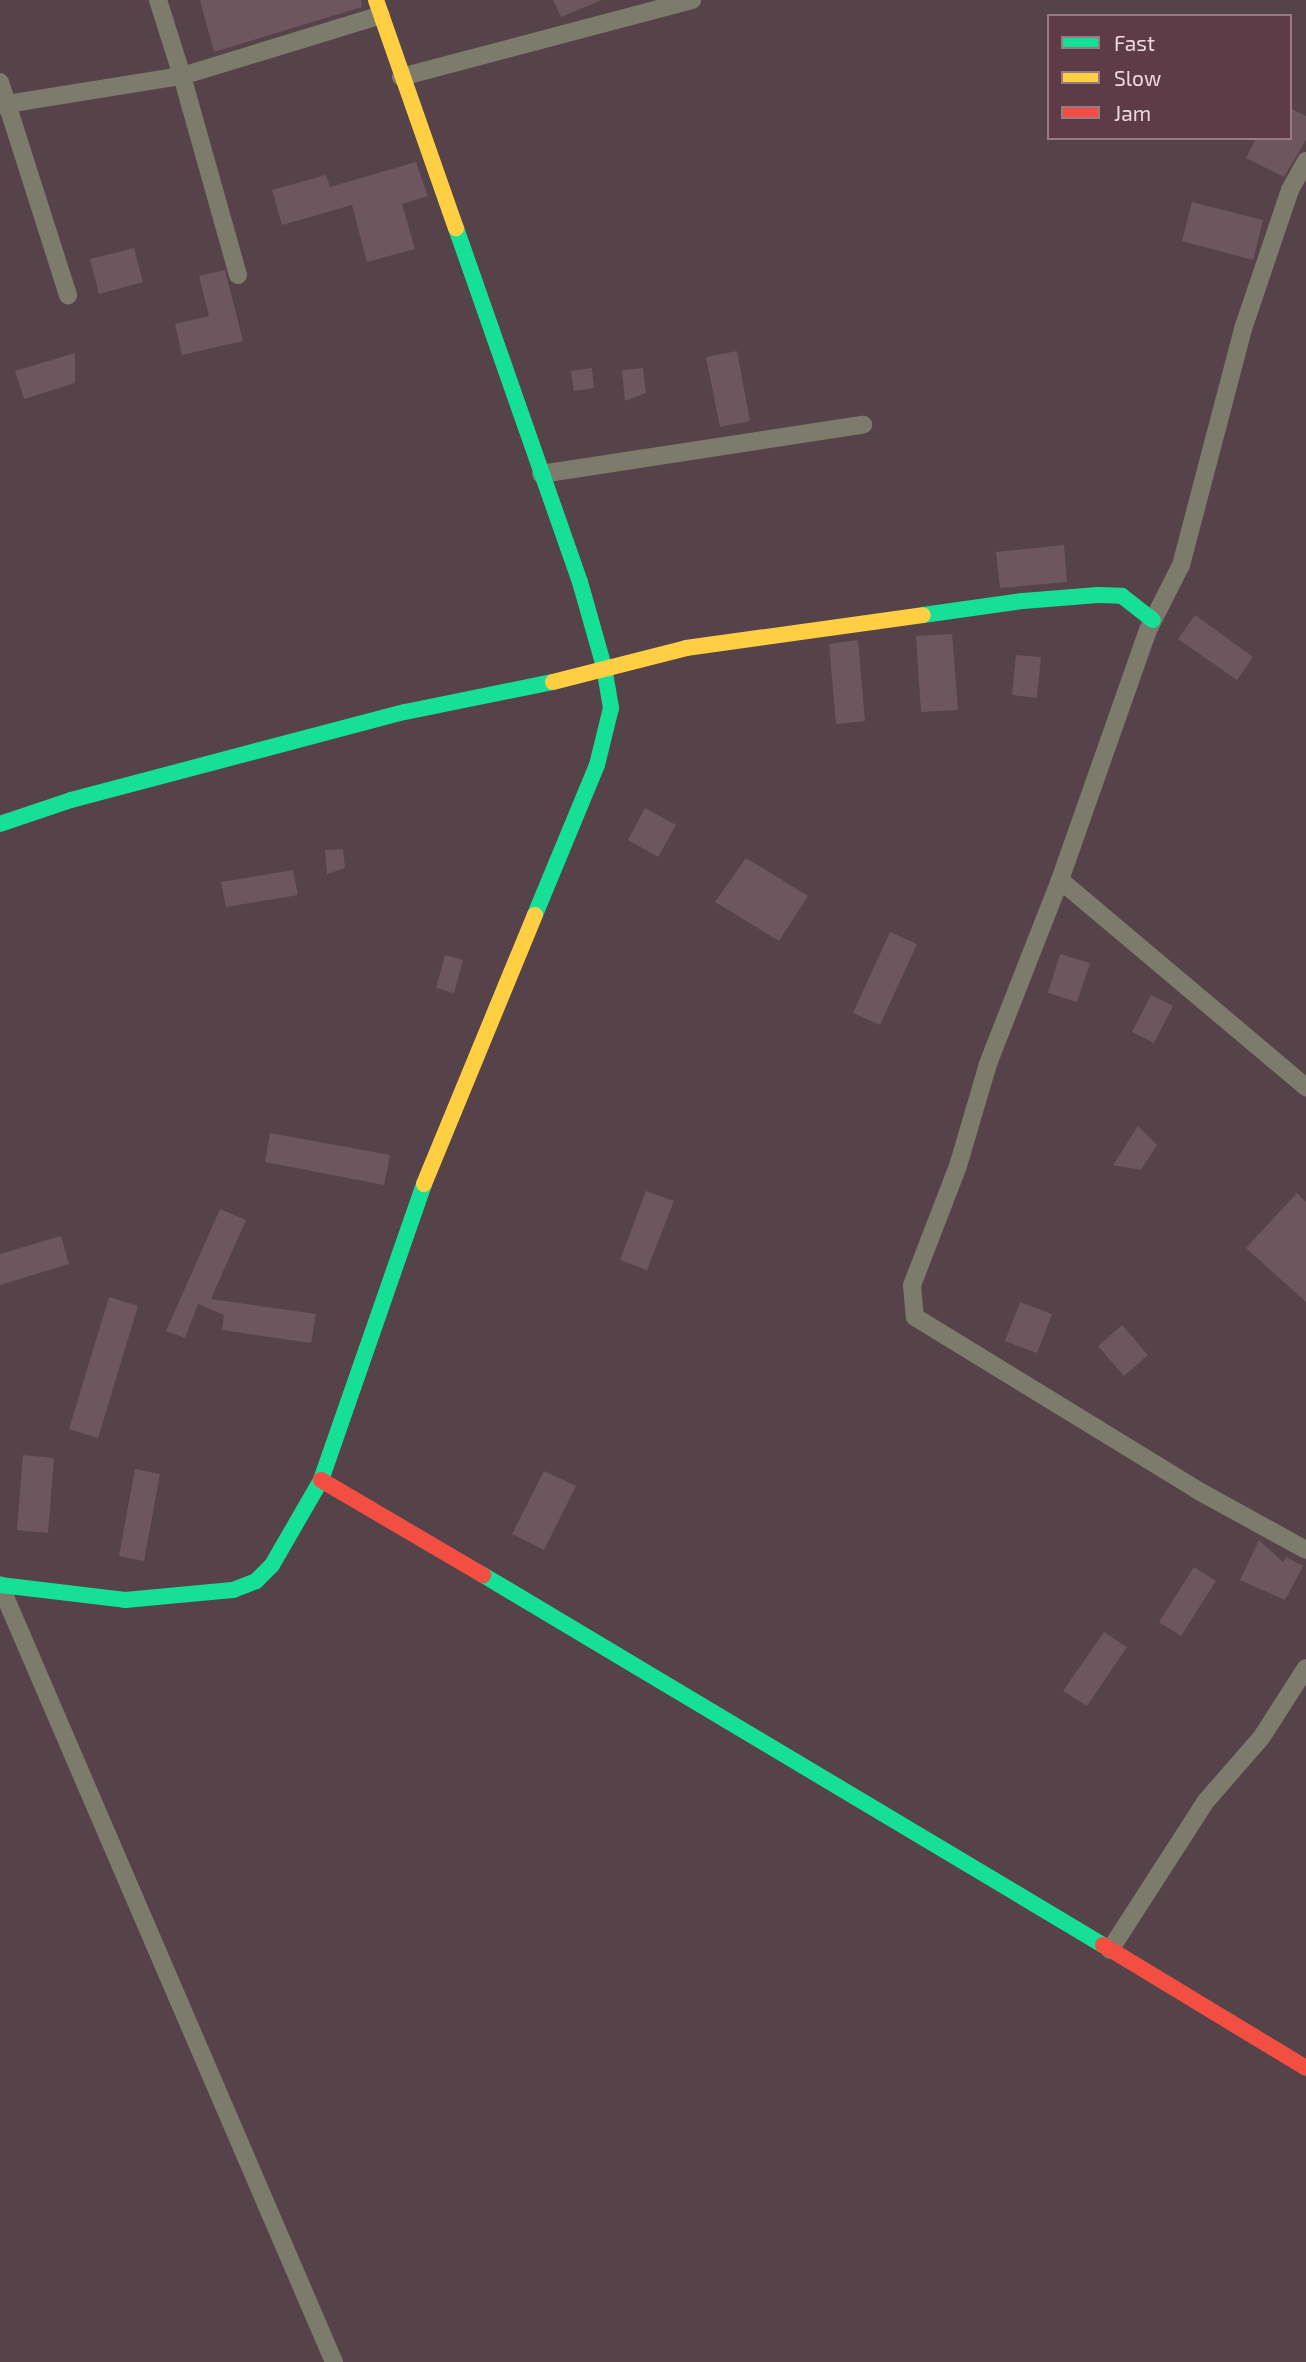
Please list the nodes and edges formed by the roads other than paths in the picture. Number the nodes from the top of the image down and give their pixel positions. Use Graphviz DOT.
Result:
graph roads {
  1 [pos="158,0"];
  2 [pos="692,0"];
  3 [pos="378,8"];
  4 [pos="181,76"];
  5 [pos="401,77"];
  6 [pos="0,82"];
  7 [pos="3,104"];
  8 [pos="1306,161"];
  9 [pos="238,275"];
  10 [pos="68,295"];
  11 [pos="863,425"];
  12 [pos="541,474"];
  13 [pos="1153,620"];
  14 [pos="604,667"];
  15 [pos="0,824"];
  16 [pos="1060,880"];
  17 [pos="1306,1087"];
  18 [pos="321,1480"];
  19 [pos="1306,1550"];
  20 [pos="0,1585"];
  21 [pos="1306,1668"];
  22 [pos="1110,1950"];
  23 [pos="1306,2068"];
  24 [pos="334,2362"];
  1 -- 4 [label="street"];
  2 -- 5 [label="street"];
  3 -- 4 [label="street"];
  3 -- 5 [label="street"];
  4 -- 7 [label="street"];
  4 -- 9 [label="street"];
  5 -- 12 [label="street"];
  6 -- 7 [label="street"];
  7 -- 10 [label="street"];
  8 -- 13 [label="street"];
  11 -- 12 [label="street"];
  12 -- 14 [label="street"];
  13 -- 14 [label="street"];
  13 -- 16 [label="street"];
  14 -- 15 [label="street"];
  14 -- 18 [label="street"];
  16 -- 17 [label="street"];
  16 -- 19 [label="street"];
  18 -- 20 [label="street"];
  18 -- 22 [label="street"];
  20 -- 24 [label="street"];
  21 -- 22 [label="street"];
  22 -- 23 [label="street"];
}
